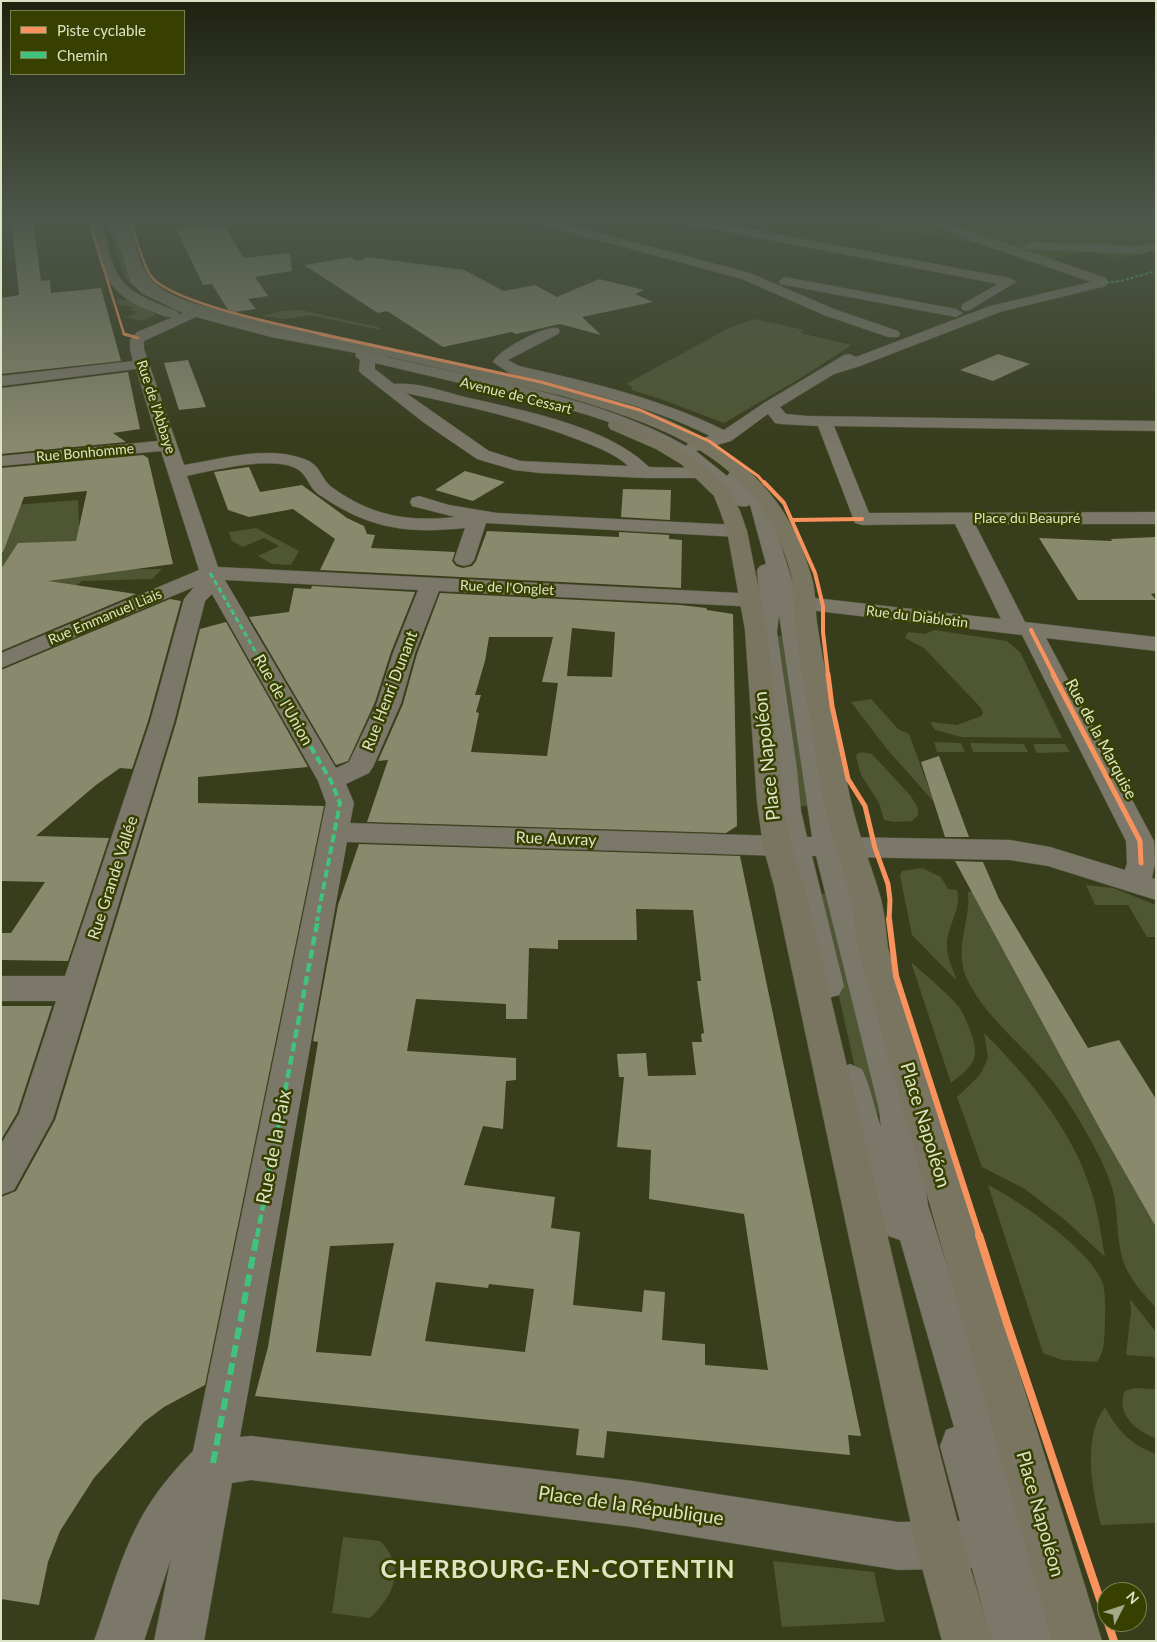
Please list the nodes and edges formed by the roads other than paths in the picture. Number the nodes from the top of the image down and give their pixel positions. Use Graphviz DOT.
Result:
graph roads {
  1 [pos="129,295"];
  2 [pos="145,295"];
  3 [pos="789,295"];
  4 [pos="860,295"];
  5 [pos="992,295"];
  6 [pos="1054,295"];
  7 [pos="956,313"];
  8 [pos="193,314"];
  9 [pos="829,323"];
  10 [pos="553,331"];
  11 [pos="880,339"];
  12 [pos="367,360"];
  13 [pos="142,364"];
  14 [pos="834,369"];
  15 [pos="1,381"];
  16 [pos="392,389"];
  17 [pos="770,406"];
  18 [pos="824,421"];
  19 [pos="1156,426"];
  20 [pos="725,436"];
  21 [pos="698,445"];
  22 [pos="168,446"];
  23 [pos="1,461"];
  24 [pos="177,472"];
  25 [pos="645,473"];
  26 [pos="703,474"];
  27 [pos="420,502"];
  28 [pos="962,518"];
  29 [pos="1156,518"];
  30 [pos="478,519"];
  31 [pos="737,531"];
  32 [pos="464,560"];
  33 [pos="210,573"];
  34 [pos="431,584"];
  35 [pos="778,602"];
  36 [pos="1024,629"];
  37 [pos="1156,644"];
  38 [pos="1,661"];
  39 [pos="330,781"];
  40 [pos="336,832"];
  41 [pos="785,846"];
  42 [pos="840,847"];
  43 [pos="1146,886"];
  44 [pos="1,988"];
  45 [pos="78,989"];
  46 [pos="1,1178"];
  47 [pos="213,1463"];
  48 [pos="1017,1544"];
  49 [pos="940,1546"];
  50 [pos="119,1641"];
  51 [pos="179,1641"];
  52 [pos="967,1641"];
  53 [pos="1016,1641"];
  54 [pos="1065,1641"];
  55 [pos="1077,1641"];
  1 -- 8 [label="main road"];
  2 -- 8 [label="street"];
  3 -- 11 [label="street"];
  4 -- 7 [label="street"];
  5 -- 7 [label="street"];
  6 -- 14 [label="street"];
  7 -- 11 [label="street"];
  8 -- 12 [label="main road, Avenue de Cessart"];
  8 -- 13 [label="street, Rue de l'Abbaye"];
  8 -- 21 [label="street"];
  8 -- 21 [label="main road, Avenue de Cessart"];
  8 -- 35 [label="street"];
  9 -- 11 [label="street"];
  10 -- 20 [label="street"];
  11 -- 14 [label="street"];
  12 -- 16 [label="street"];
  12 -- 26 [label="main road, Avenue de Cessart"];
  13 -- 15 [label="street"];
  13 -- 22 [label="street, Rue de l'Abbaye"];
  14 -- 17 [label="street"];
  16 -- 25 [label="street"];
  16 -- 25 [label="street"];
  17 -- 18 [label="street"];
  17 -- 20 [label="street"];
  18 -- 19 [label="street"];
  18 -- 28 [label="street"];
  20 -- 21 [label="street"];
  21 -- 35 [label="street"];
  22 -- 23 [label="street, Rue Bonhomme"];
  22 -- 24 [label="street, Rue de l'Abbaye"];
  24 -- 30 [label="street"];
  24 -- 33 [label="street, Rue de l'Abbaye"];
  25 -- 26 [label="street"];
  26 -- 31 [label="main road, Avenue de Cessart"];
  27 -- 30 [label="street"];
  28 -- 29 [label="street, Place du Beaupré"];
  28 -- 36 [label="street, Place du Beaupré"];
  30 -- 31 [label="street"];
  30 -- 32 [label="street"];
  31 -- 35 [label="main road, Avenue de Cessart"];
  33 -- 34 [label="street, Rue de l'Onglet"];
  33 -- 38 [label="street, Rue Emmanuel Liais"];
  33 -- 39 [label="street, Rue de l'Union"];
  33 -- 45 [label="street, Rue Grande Vallée"];
  34 -- 35 [label="street, Rue de l'Onglet"];
  34 -- 39 [label="street, Rue Henri Dunant"];
  35 -- 36 [label="street, Rue du Diablotin"];
  35 -- 41 [label="main road, Place Napoléon"];
  35 -- 42 [label="main road, Place Napoléon"];
  36 -- 37 [label="street"];
  36 -- 43 [label="street, Rue de la Marquise"];
  39 -- 40 [label="street, Rue de l'Union"];
  40 -- 41 [label="street, Rue Auvray"];
  40 -- 47 [label="street, Rue de la Paix"];
  41 -- 42 [label="street, Rue Auvray"];
  41 -- 48 [label="street"];
  41 -- 49 [label="main road, Place Napoléon"];
  42 -- 43 [label="street, Rue Auvray"];
  42 -- 48 [label="main road, Place Napoléon"];
  44 -- 45 [label="street"];
  45 -- 46 [label="street, Rue Grande Vallée"];
  47 -- 49 [label="street, Place de la République"];
  47 -- 50 [label="street"];
  47 -- 51 [label="street"];
  48 -- 49 [label="street, Place de la République"];
  48 -- 53 [label="street"];
  48 -- 54 [label="street"];
  48 -- 55 [label="main road, Place Napoléon"];
  49 -- 52 [label="main road, Place Napoléon"];
}
